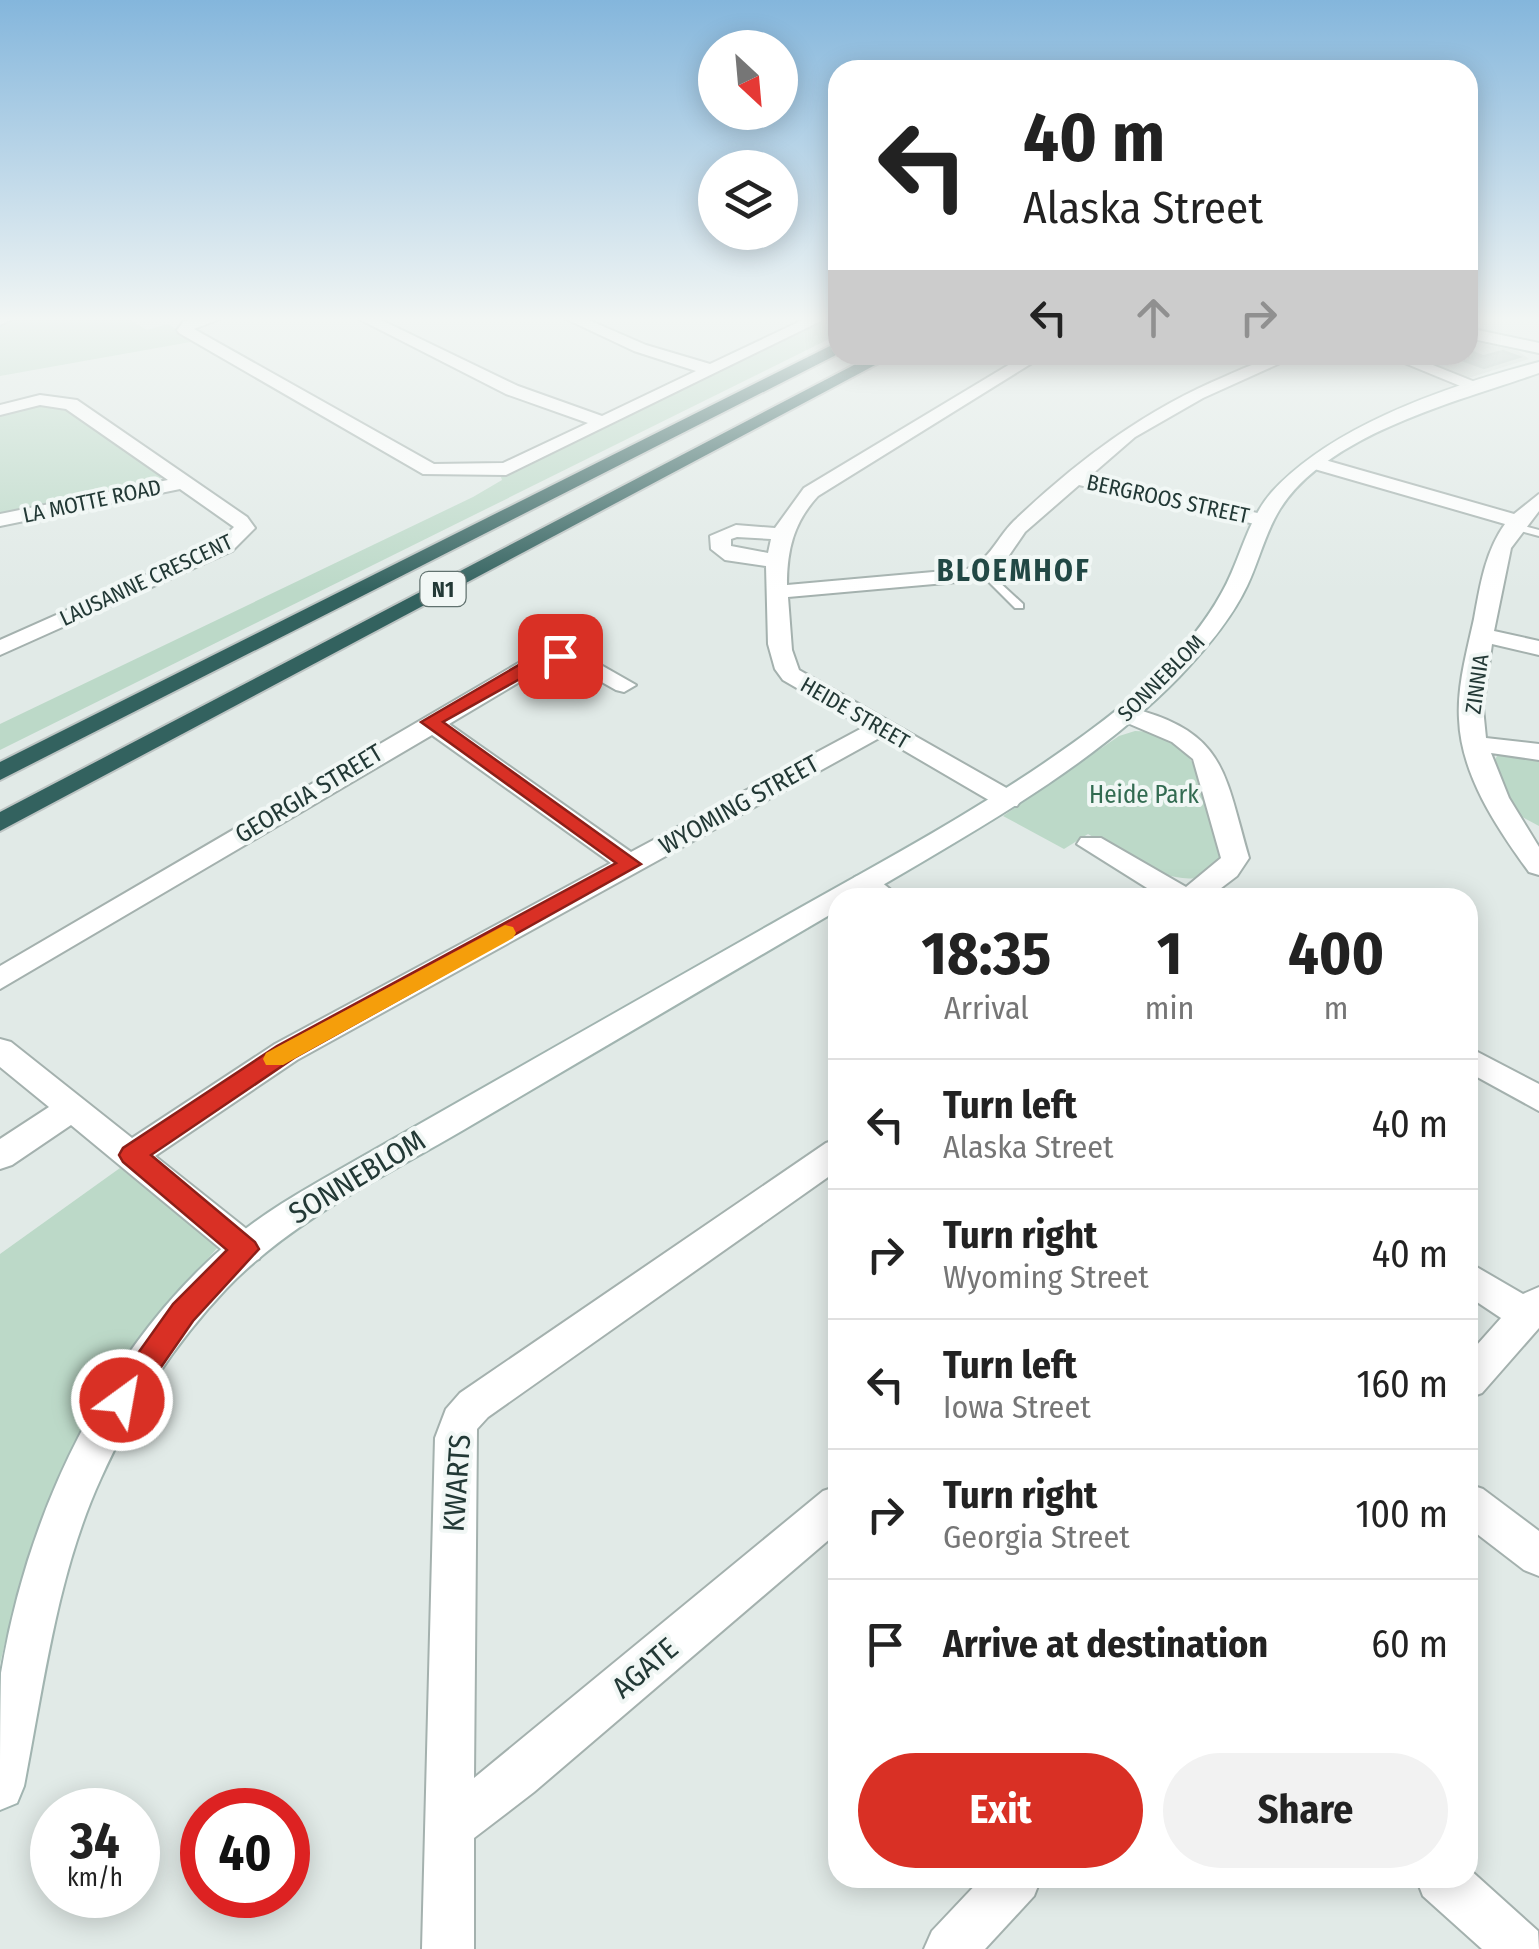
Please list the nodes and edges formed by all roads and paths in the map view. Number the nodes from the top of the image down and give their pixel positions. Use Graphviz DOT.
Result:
graph roads {
  1 [pos="77,409"];
  2 [pos="323,409"];
  3 [pos="566,409"];
  4 [pos="631,409"];
  5 [pos="716,409"];
  6 [pos="784,409"];
  7 [pos="947,409"];
  8 [pos="1171,409"];
  9 [pos="1426,409"];
  10 [pos="604,422"];
  11 [pos="1318,464"];
  12 [pos="1072,478"];
  13 [pos="184,482"];
  14 [pos="1539,500"];
  15 [pos="0,520"];
  16 [pos="1264,520"];
  17 [pos="1523,527"];
  18 [pos="781,534"];
  19 [pos="774,560"];
  20 [pos="984,571"];
  21 [pos="776,592"];
  22 [pos="1019,606"];
  23 [pos="1484,636"];
  24 [pos="0,648"];
  25 [pos="1539,648"];
  26 [pos="624,686"];
  27 [pos="143,699"];
  28 [pos="1127,714"];
  29 [pos="430,722"];
  30 [pos="880,728"];
  31 [pos="1476,744"];
  32 [pos="1539,752"];
  33 [pos="0,762"];
  34 [pos="0,772"];
  35 [pos="1008,800"];
  36 [pos="0,822"];
  37 [pos="1528,836"];
  38 [pos="1090,844"];
  39 [pos="630,864"];
  40 [pos="1539,866"];
  41 [pos="867,888"];
  42 [pos="1168,888"];
  43 [pos="1201,888"];
  44 [pos="828,910"];
  45 [pos="0,979"];
  46 [pos="0,1050"];
  47 [pos="1478,1064"];
  48 [pos="1539,1099"];
  49 [pos="72,1108"];
  50 [pos="132,1155"];
  51 [pos="0,1156"];
  52 [pos="828,1159"];
  53 [pos="246,1249"];
  54 [pos="1478,1282"];
  55 [pos="1533,1309"];
  56 [pos="1478,1370"];
  57 [pos="1478,1510"];
  58 [pos="828,1513"];
  59 [pos="1539,1556"];
  60 [pos="0,1786"];
  61 [pos="450,1828"];
  62 [pos="1007,1888"];
  63 [pos="1452,1888"];
  64 [pos="448,1949"];
  65 [pos="950,1949"];
  66 [pos="1520,1949"];
  1 -- 13 [label="street, LAUSANNE CRESCENT"];
  2 -- 10 [label="street"];
  3 -- 10 [label="street"];
  4 -- 10 [label="street"];
  5 -- 27 [label="highway, N1"];
  6 -- 36 [label="highway, N1"];
  7 -- 18 [label="street, HEIDE STREET"];
  8 -- 12 [label="street"];
  9 -- 11 [label="street, SONNEBLOM"];
  11 -- 16 [label="street, SONNEBLOM"];
  11 -- 17 [label="street"];
  12 -- 16 [label="street, BERGROOS STREET"];
  12 -- 20 [label="street"];
  13 -- 15 [label="street, LA MOTTE ROAD"];
  13 -- 24 [label="street, LAUSANNE CRESCENT"];
  14 -- 17 [label="street, ZINNIA"];
  16 -- 28 [label="street, SONNEBLOM"];
  17 -- 23 [label="street, ZINNIA"];
  18 -- 19 [label="street, HEIDE STREET"];
  18 -- 19 [label="street"];
  19 -- 21 [label="street, HEIDE STREET"];
  20 -- 21 [label="street"];
  20 -- 22 [label="lane"];
  21 -- 30 [label="street, HEIDE STREET"];
  23 -- 25 [label="street"];
  23 -- 31 [label="street, ZINNIA"];
  26 -- 29 [label="street, GEORGIA STREET"];
  27 -- 33 [label="highway"];
  27 -- 34 [label="highway, N1"];
  28 -- 35 [label="street, SONNEBLOM"];
  28 -- 43 [label="street"];
  29 -- 39 [label="street"];
  29 -- 45 [label="street, GEORGIA STREET"];
  30 -- 35 [label="street, HEIDE STREET"];
  30 -- 39 [label="street, WYOMING STREET"];
  31 -- 32 [label="street"];
  31 -- 37 [label="street, ZINNIA"];
  35 -- 41 [label="street, SONNEBLOM"];
  37 -- 40 [label="street, ZINNIA"];
  38 -- 42 [label="street"];
  39 -- 50 [label="street, WYOMING STREET"];
  44 -- 53 [label="street, SONNEBLOM"];
  46 -- 49 [label="street"];
  47 -- 48 [label="street"];
  49 -- 50 [label="street"];
  49 -- 51 [label="street"];
  50 -- 53 [label="street"];
  52 -- 61 [label="street, KWARTS"];
  53 -- 60 [label="street, SONNEBLOM"];
  54 -- 55 [label="street"];
  55 -- 56 [label="street"];
  57 -- 59 [label="street"];
  58 -- 61 [label="street, AGATE"];
  61 -- 64 [label="street, KWARTS"];
  62 -- 65 [label="street"];
  63 -- 66 [label="street"];
}
